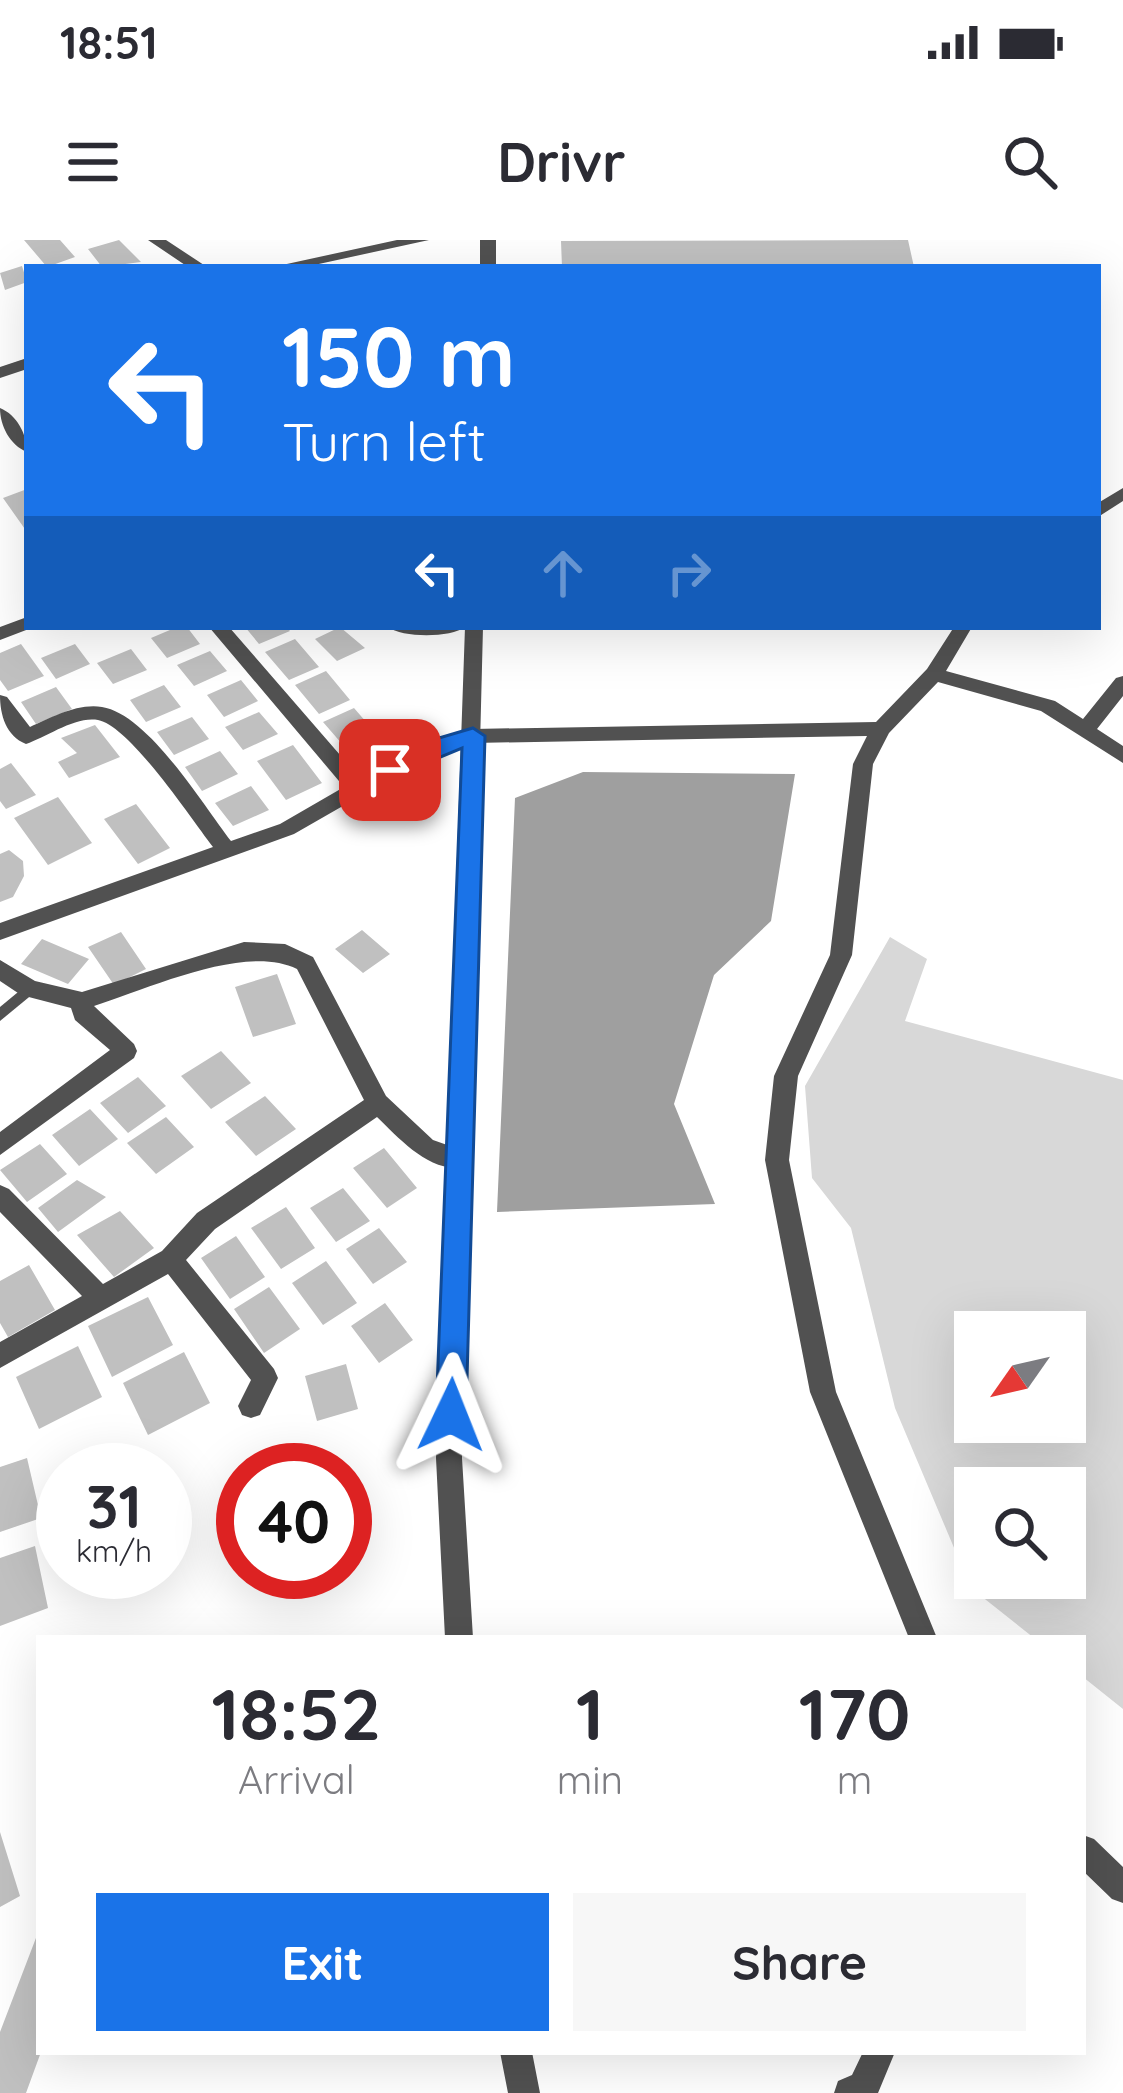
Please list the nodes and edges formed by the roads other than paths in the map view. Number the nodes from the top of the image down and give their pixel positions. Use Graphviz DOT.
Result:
graph roads {
  1 [pos="156,240"];
  2 [pos="421,240"];
  3 [pos="194,264"];
  4 [pos="297,264"];
  5 [pos="0,413"];
  6 [pos="24,444"];
  7 [pos="221,630"];
  8 [pos="474,630"];
  9 [pos="961,630"];
  10 [pos="934,674"];
  11 [pos="1123,683"];
  12 [pos="0,702"];
  13 [pos="881,729"];
  14 [pos="1085,730"];
  15 [pos="473,736"];
  16 [pos="1123,756"];
  17 [pos="357,788"];
  18 [pos="226,849"];
  19 [pos="0,932"];
  20 [pos="0,969"];
  21 [pos="29,988"];
  22 [pos="82,1001"];
  23 [pos="0,1015"];
  24 [pos="378,1103"];
  25 [pos="0,1145"];
  26 [pos="459,1159"];
  27 [pos="0,1196"];
  28 [pos="171,1258"];
  29 [pos="100,1298"];
  30 [pos="0,1356"];
  31 [pos="251,1406"];
  32 [pos="459,1635"];
  33 [pos="922,1635"];
  34 [pos="1086,1853"];
  35 [pos="1123,1888"];
  36 [pos="517,2055"];
  37 [pos="878,2055"];
  38 [pos="524,2093"];
  39 [pos="850,2093"];
  1 -- 3 [label="street"];
  2 -- 4 [label="street"];
  5 -- 6 [label="street"];
  7 -- 17 [label="street"];
  8 -- 15 [label="street"];
  9 -- 10 [label="street"];
  10 -- 13 [label="street"];
  10 -- 14 [label="street"];
  11 -- 14 [label="street"];
  12 -- 18 [label="street"];
  13 -- 15 [label="street"];
  13 -- 33 [label="street"];
  14 -- 16 [label="street"];
  15 -- 17 [label="street"];
  15 -- 26 [label="street"];
  17 -- 18 [label="street"];
  18 -- 19 [label="street"];
  20 -- 21 [label="street"];
  21 -- 22 [label="street"];
  21 -- 23 [label="lane"];
  22 -- 24 [label="street"];
  22 -- 25 [label="street"];
  24 -- 26 [label="street"];
  24 -- 28 [label="street"];
  26 -- 32 [label="street"];
  27 -- 29 [label="street"];
  28 -- 29 [label="street"];
  28 -- 31 [label="street"];
  29 -- 30 [label="street"];
  34 -- 35 [label="street"];
  36 -- 38 [label="street"];
  37 -- 39 [label="street"];
}
